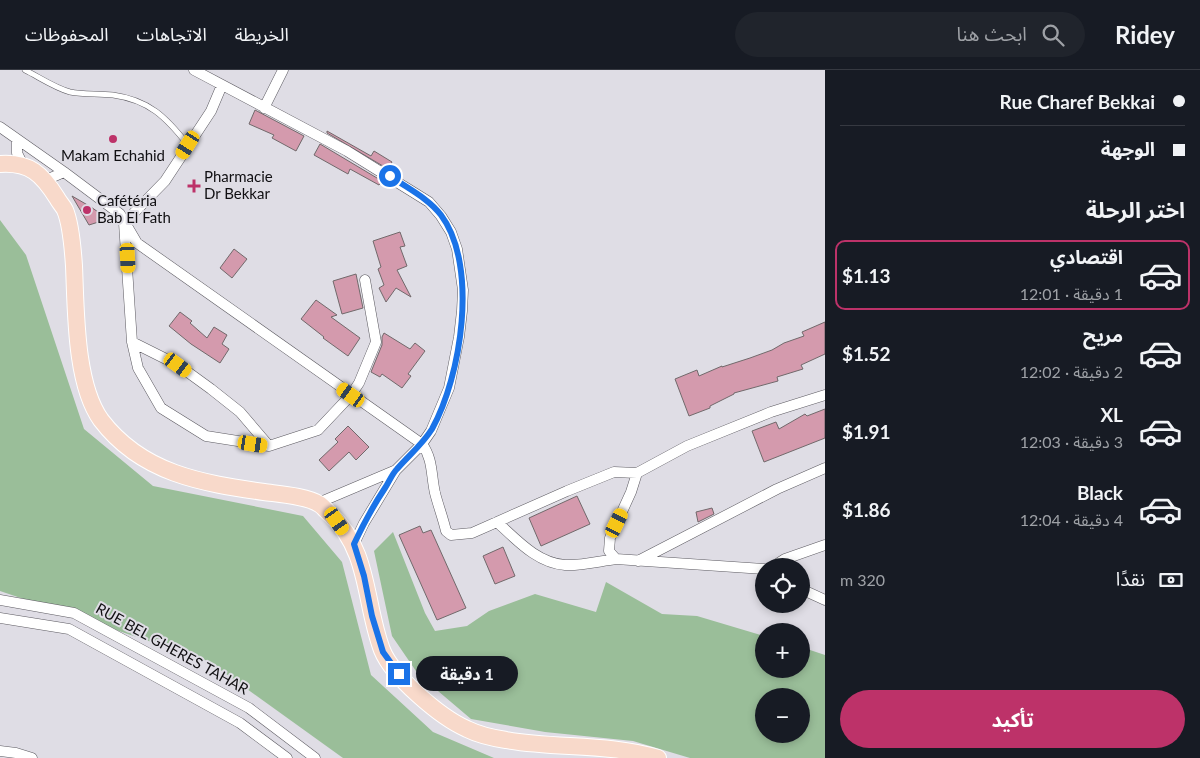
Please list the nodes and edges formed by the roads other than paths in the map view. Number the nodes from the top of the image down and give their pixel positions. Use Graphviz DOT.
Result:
graph roads {
  1 [pos="25,70"];
  2 [pos="194,70"];
  3 [pos="283,70"];
  4 [pos="222,85"];
  5 [pos="264,108"];
  6 [pos="1,129"];
  7 [pos="17,139"];
  8 [pos="188,145"];
  9 [pos="20,159"];
  10 [pos="0,164"];
  11 [pos="64,172"];
  12 [pos="46,180"];
  13 [pos="122,219"];
  14 [pos="137,243"];
  15 [pos="128,258"];
  16 [pos="365,280"];
  17 [pos="132,342"];
  18 [pos="351,395"];
  19 [pos="825,395"];
  20 [pos="422,444"];
  21 [pos="269,446"];
  22 [pos="825,468"];
  23 [pos="396,470"];
  24 [pos="637,473"];
  25 [pos="386,474"];
  26 [pos="386,486"];
  27 [pos="318,503"];
  28 [pos="497,522"];
  29 [pos="354,544"];
  30 [pos="825,545"];
  31 [pos="790,558"];
  32 [pos="616,559"];
  33 [pos="638,561"];
  34 [pos="755,568"];
  35 [pos="810,593"];
  36 [pos="0,600"];
  37 [pos="825,600"];
  38 [pos="0,618"];
  39 [pos="0,751"];
  40 [pos="32,758"];
  41 [pos="287,758"];
  42 [pos="315,758"];
  43 [pos="658,758"];
  1 -- 8 [label="lane"];
  2 -- 4 [label="street"];
  3 -- 5 [label="street"];
  4 -- 5 [label="street"];
  4 -- 8 [label="street"];
  5 -- 20 [label="street"];
  6 -- 7 [label="street"];
  7 -- 9 [label="street"];
  7 -- 11 [label="street"];
  8 -- 13 [label="street"];
  9 -- 10 [label="main road"];
  9 -- 12 [label="main road"];
  11 -- 12 [label="street"];
  11 -- 13 [label="street"];
  12 -- 27 [label="main road"];
  13 -- 14 [label="street"];
  13 -- 15 [label="street"];
  14 -- 15 [label="street"];
  14 -- 18 [label="street"];
  15 -- 17 [label="street"];
  16 -- 18 [label="street"];
  17 -- 21 [label="street"];
  17 -- 21 [label="street"];
  18 -- 20 [label="street"];
  18 -- 21 [label="street"];
  19 -- 24 [label="street"];
  20 -- 23 [label="street"];
  20 -- 28 [label="street"];
  22 -- 33 [label="street"];
  23 -- 25 [label="street"];
  23 -- 26 [label="street"];
  24 -- 28 [label="street"];
  24 -- 32 [label="street"];
  25 -- 26 [label="street"];
  25 -- 27 [label="street"];
  26 -- 29 [label="street"];
  27 -- 29 [label="main road"];
  28 -- 32 [label="street"];
  29 -- 43 [label="main road"];
  30 -- 31 [label="street"];
  32 -- 33 [label="street"];
  33 -- 34 [label="street"];
  35 -- 37 [label="street"];
  36 -- 42 [label="street, RUE BEL GHERES TAHAR"];
  38 -- 41 [label="street"];
  39 -- 40 [label="street"];
}
